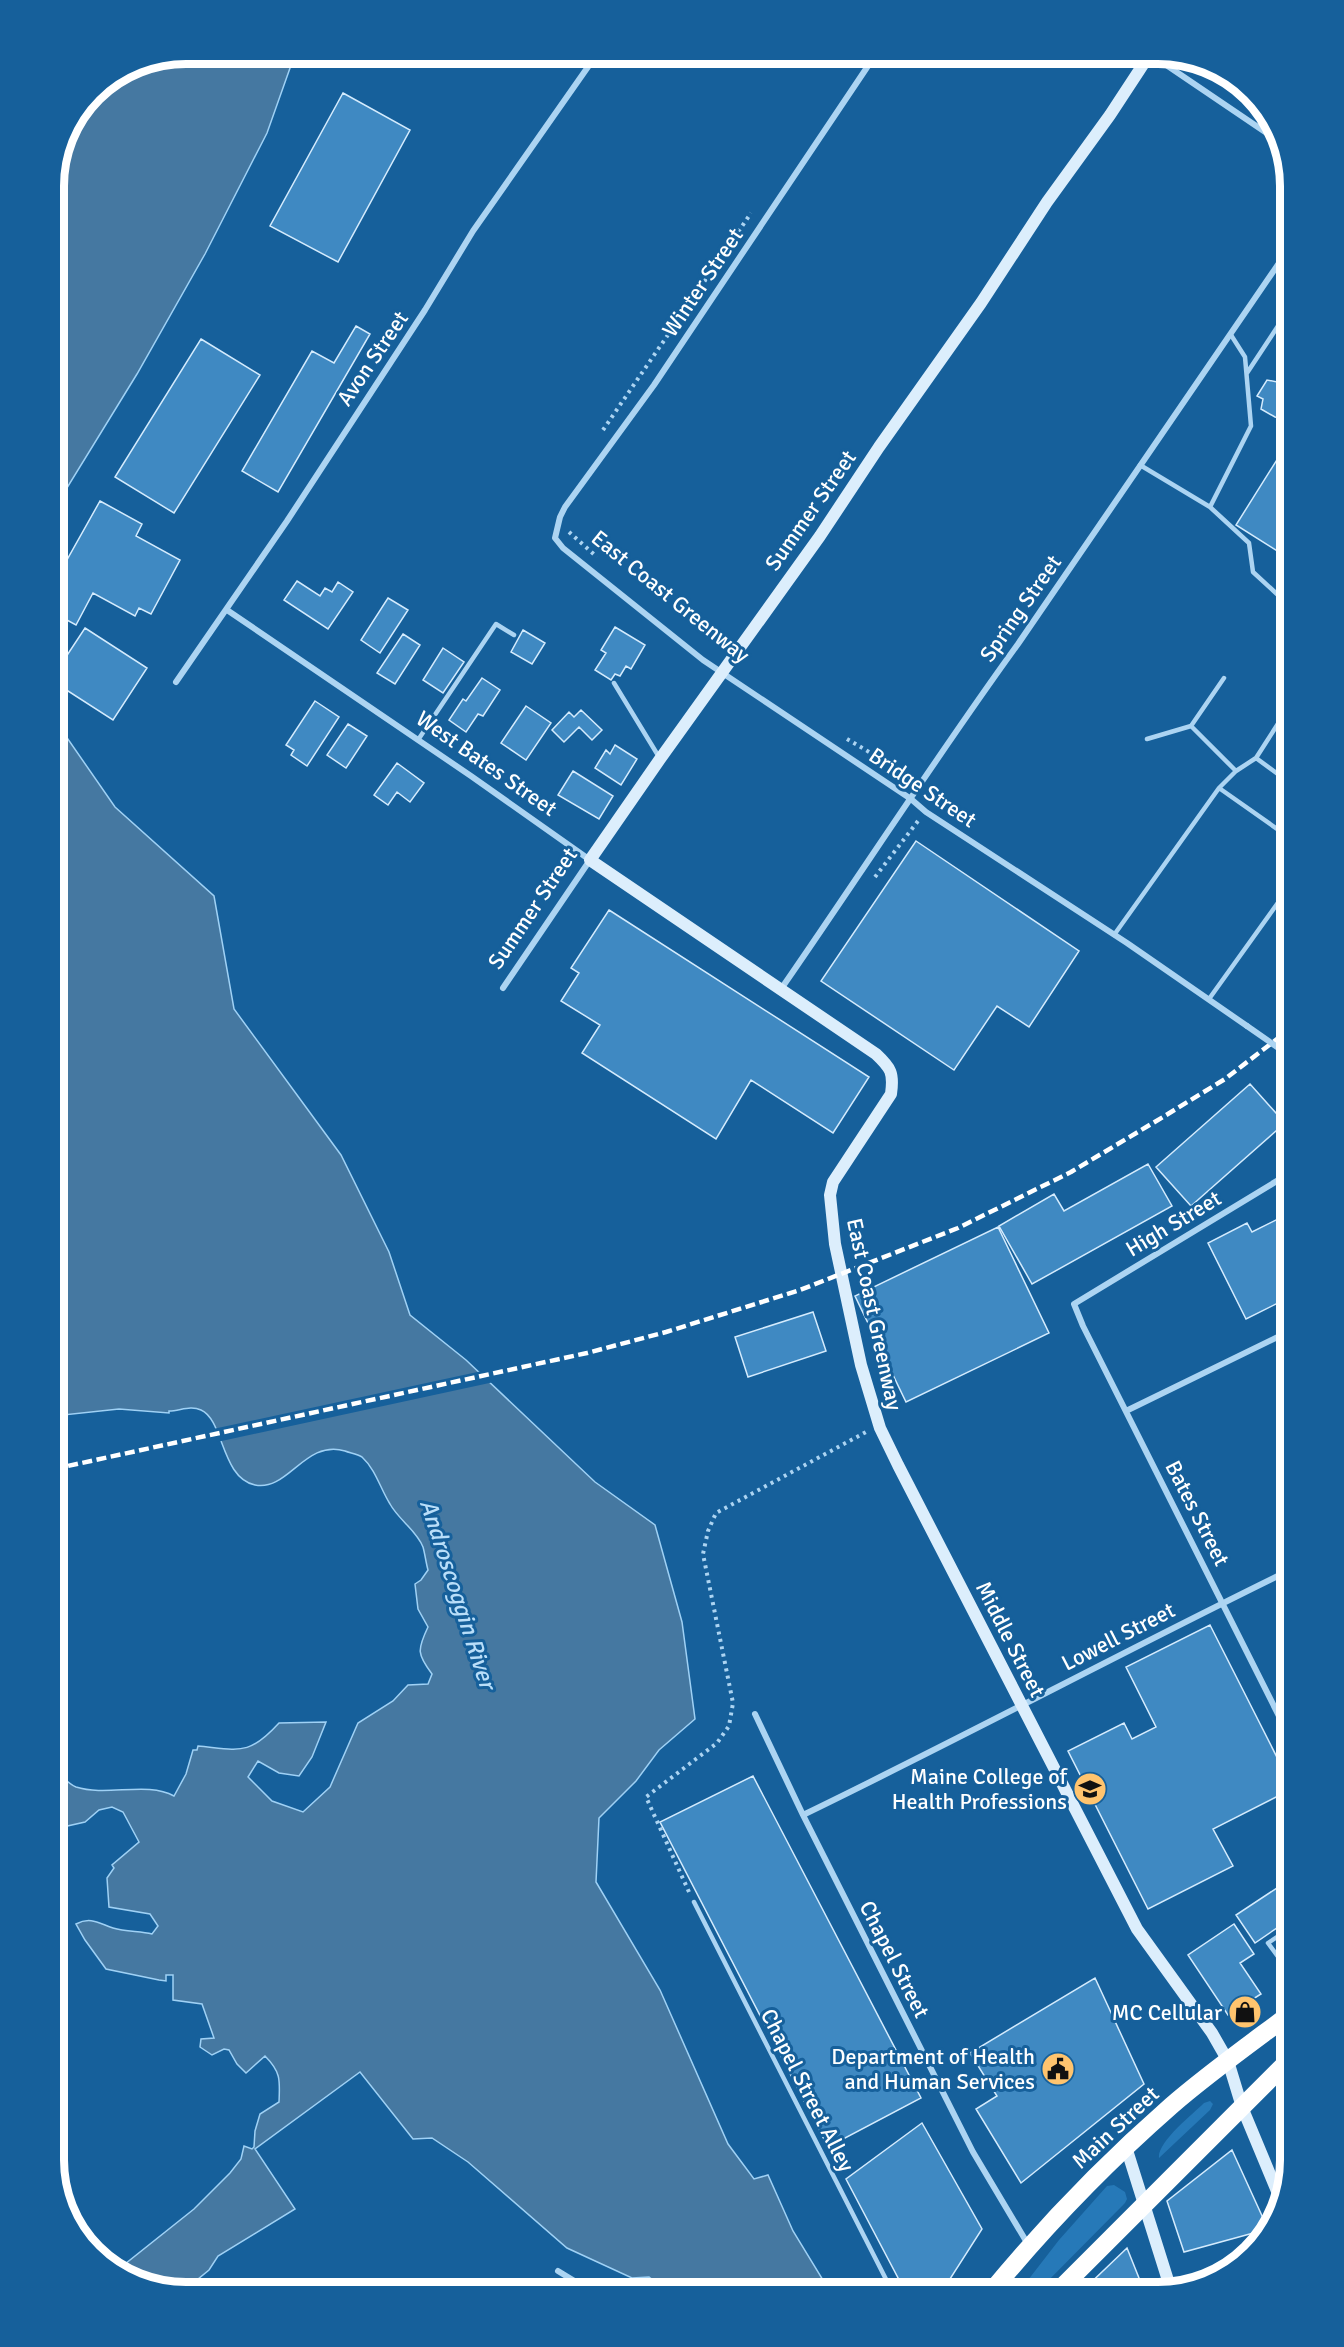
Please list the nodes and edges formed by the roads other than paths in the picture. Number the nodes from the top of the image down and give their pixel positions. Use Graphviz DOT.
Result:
graph roads {
  1 [pos="589,65"];
  2 [pos="869,65"];
  3 [pos="1143,65"];
  4 [pos="1166,65"];
  5 [pos="1268,134"];
  6 [pos="1280,262"];
  7 [pos="1280,328"];
  8 [pos="1231,335"];
  9 [pos="1247,373"];
  10 [pos="1140,465"];
  11 [pos="1210,507"];
  12 [pos="558,525"];
  13 [pos="1280,597"];
  14 [pos="227,610"];
  15 [pos="514,635"];
  16 [pos="723,674"];
  17 [pos="1224,678"];
  18 [pos="176,682"];
  19 [pos="614,683"];
  20 [pos="1280,721"];
  21 [pos="1191,726"];
  22 [pos="1147,739"];
  23 [pos="418,740"];
  24 [pos="1256,758"];
  25 [pos="660,759"];
  26 [pos="1236,771"];
  27 [pos="1280,776"];
  28 [pos="1219,788"];
  29 [pos="911,799"];
  30 [pos="1280,831"];
  31 [pos="590,860"];
  32 [pos="1280,900"];
  33 [pos="1114,935"];
  34 [pos="502,988"];
  35 [pos="780,990"];
  36 [pos="1209,999"];
  37 [pos="1280,1049"];
  38 [pos="893,1079"];
  39 [pos="1280,1179"];
  40 [pos="1074,1304"];
  41 [pos="1280,1336"];
  42 [pos="1126,1411"];
  43 [pos="1280,1575"];
  44 [pos="1224,1603"];
  45 [pos="1023,1707"];
  46 [pos="755,1714"];
  47 [pos="1280,1718"];
  48 [pos="803,1815"];
  49 [pos="694,1902"];
  50 [pos="1280,1935"];
  51 [pos="1279,1958"];
  52 [pos="1280,2022"];
  53 [pos="1228,2061"];
  54 [pos="1280,2069"];
  55 [pos="1242,2107"];
  56 [pos="1126,2147"];
  57 [pos="1276,2189"];
  58 [pos="1144,2204"];
  59 [pos="1029,2246"];
  60 [pos="558,2271"];
  61 [pos="1168,2281"];
  62 [pos="576,2282"];
  63 [pos="887,2282"];
  64 [pos="999,2282"];
  65 [pos="1067,2282"];
  1 -- 14 [label="street, Avon Street"];
  2 -- 12 [label="street, Winter Street"];
  3 -- 16 [label="street, Summer Street"];
  4 -- 5 [label="street"];
  6 -- 8 [label="street, Spring Street"];
  7 -- 9 [label="lane"];
  8 -- 9 [label="lane"];
  8 -- 10 [label="street, Spring Street"];
  9 -- 11 [label="lane"];
  10 -- 11 [label="lane"];
  10 -- 29 [label="street, Spring Street"];
  11 -- 13 [label="lane"];
  12 -- 16 [label="street, Bridge Street"];
  14 -- 18 [label="street, Avon Street"];
  14 -- 23 [label="street, West Bates Street"];
  15 -- 23 [label="lane"];
  16 -- 25 [label="street, Summer Street"];
  16 -- 29 [label="street, Bridge Street"];
  17 -- 21 [label="lane"];
  19 -- 25 [label="lane"];
  20 -- 24 [label="lane"];
  21 -- 22 [label="lane"];
  21 -- 26 [label="lane"];
  23 -- 31 [label="street, West Bates Street"];
  24 -- 26 [label="lane"];
  24 -- 27 [label="lane"];
  25 -- 31 [label="street, Summer Street"];
  26 -- 28 [label="lane"];
  28 -- 30 [label="lane"];
  28 -- 33 [label="lane"];
  29 -- 33 [label="street, Bridge Street"];
  29 -- 35 [label="street, Spring Street"];
  31 -- 34 [label="street, Summer Street"];
  31 -- 35 [label="street, West Bates Street"];
  32 -- 36 [label="lane"];
  33 -- 36 [label="street, Bridge Street"];
  35 -- 38 [label="street, West Bates Street"];
  36 -- 37 [label="street, Bridge Street, bridge"];
  38 -- 45 [label="street, Middle Street"];
  39 -- 40 [label="street, High Street"];
  40 -- 42 [label="street, Bates Street"];
  41 -- 42 [label="street"];
  42 -- 44 [label="street, Bates Street"];
  43 -- 44 [label="street, Lowell Street"];
  44 -- 45 [label="street, Lowell Street"];
  44 -- 47 [label="street, Bates Street"];
  45 -- 48 [label="street, Lowell Street"];
  45 -- 53 [label="street, Middle Street"];
  46 -- 48 [label="street, Chapel Street"];
  48 -- 59 [label="street, Chapel Street"];
  49 -- 63 [label="lane, Chapel Street Alley"];
  50 -- 51 [label="lane"];
  52 -- 53 [label="highway, Main Street"];
  53 -- 55 [label="street, Middle Street"];
  53 -- 56 [label="highway, Main Street"];
  54 -- 55 [label="highway"];
  55 -- 57 [label="street, Middle Street"];
  55 -- 58 [label="highway"];
  56 -- 58 [label="street"];
  56 -- 59 [label="highway, Main Street"];
  58 -- 61 [label="street"];
  58 -- 65 [label="highway"];
  59 -- 64 [label="highway, Main Street"];
  60 -- 62 [label="street"];
}
